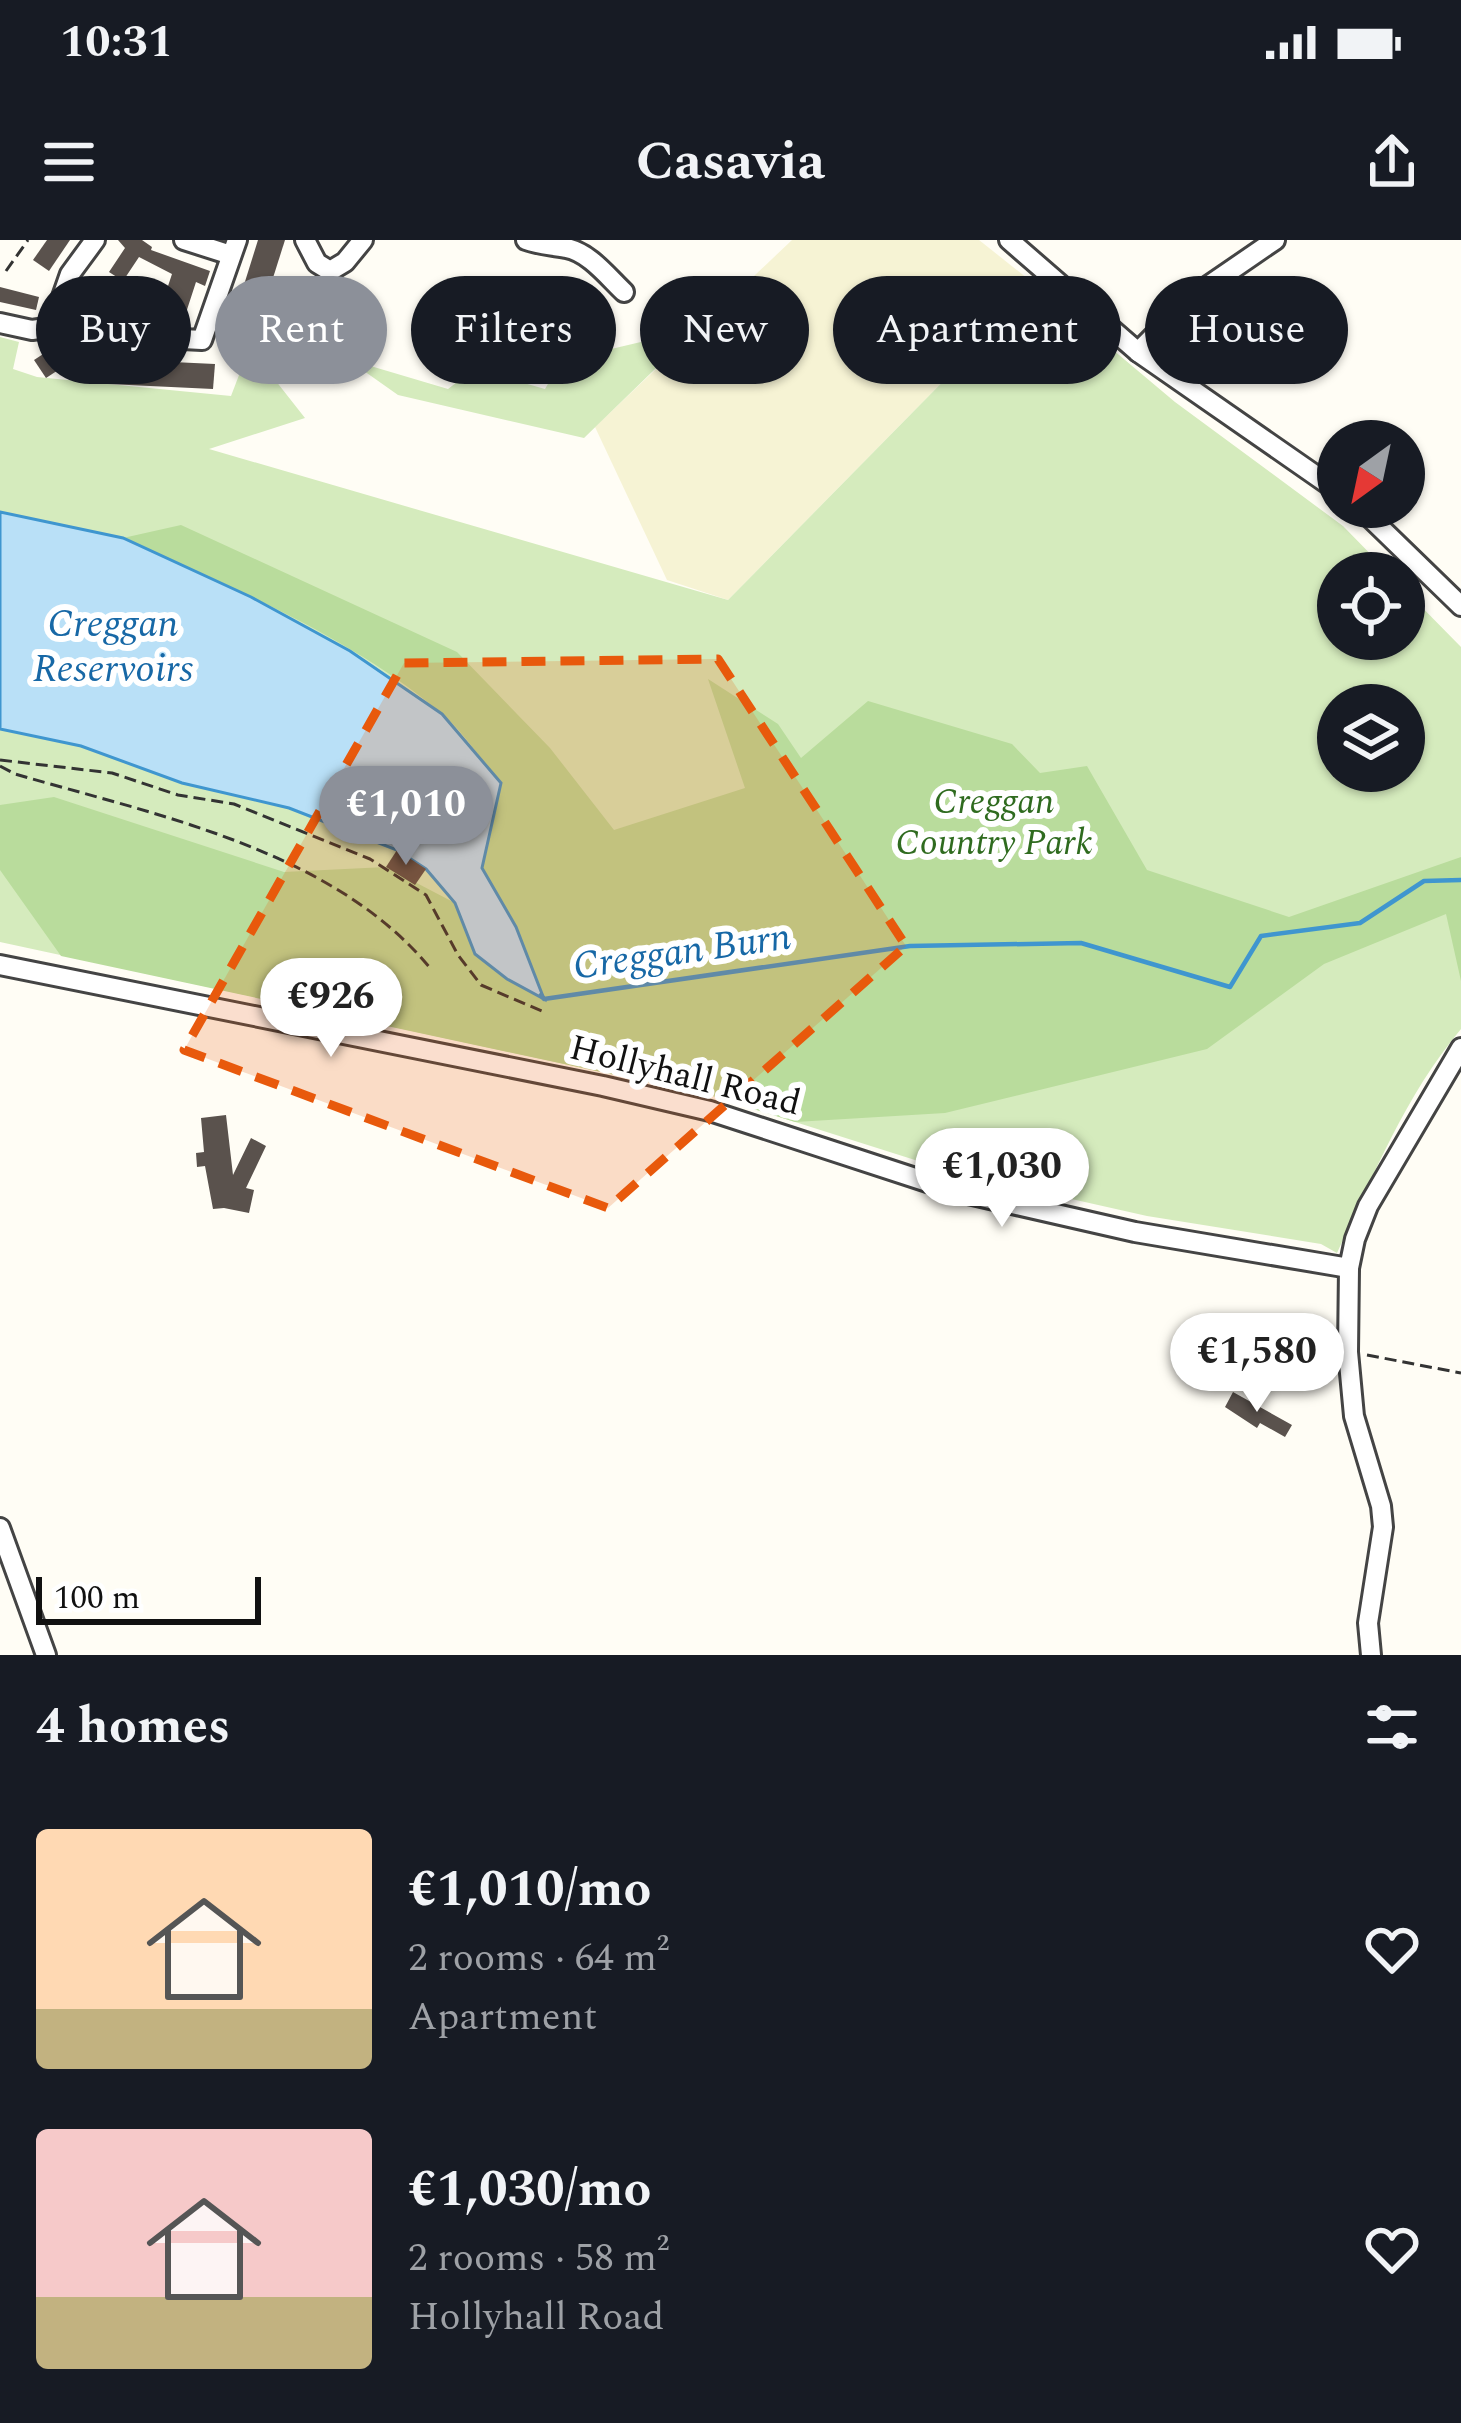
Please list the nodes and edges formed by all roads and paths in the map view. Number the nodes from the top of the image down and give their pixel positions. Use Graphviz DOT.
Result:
graph roads {
  1 [pos="28,240"];
  2 [pos="95,240"];
  3 [pos="184,240"];
  4 [pos="305,240"];
  5 [pos="363,240"];
  6 [pos="526,240"];
  7 [pos="1009,240"];
  8 [pos="1275,240"];
  9 [pos="234,248"];
  10 [pos="6,271"];
  11 [pos="624,292"];
  12 [pos="0,323"];
  13 [pos="191,339"];
  14 [pos="1138,352"];
  15 [pos="1317,476"];
  16 [pos="1380,528"];
  17 [pos="1461,606"];
  18 [pos="0,763"];
  19 [pos="0,965"];
  20 [pos="430,968"];
  21 [pos="544,1012"];
  22 [pos="1461,1048"];
  23 [pos="1349,1268"];
  24 [pos="1348,1352"];
  25 [pos="1461,1373"];
  26 [pos="0,1528"];
  27 [pos="46,1655"];
  28 [pos="1371,1655"];
  1 -- 10 [label="path"];
  2 -- 12 [label="street"];
  3 -- 9 [label="street"];
  4 -- 5 [label="street"];
  6 -- 11 [label="street"];
  7 -- 14 [label="street"];
  8 -- 14 [label="street"];
  9 -- 13 [label="street"];
  14 -- 15 [label="street"];
  16 -- 17 [label="street"];
  18 -- 20 [label="path"];
  18 -- 21 [label="path"];
  19 -- 23 [label="street, Hollyhall Road"];
  22 -- 23 [label="street"];
  23 -- 24 [label="street"];
  24 -- 25 [label="path"];
  24 -- 28 [label="street"];
  26 -- 27 [label="street"];
}
